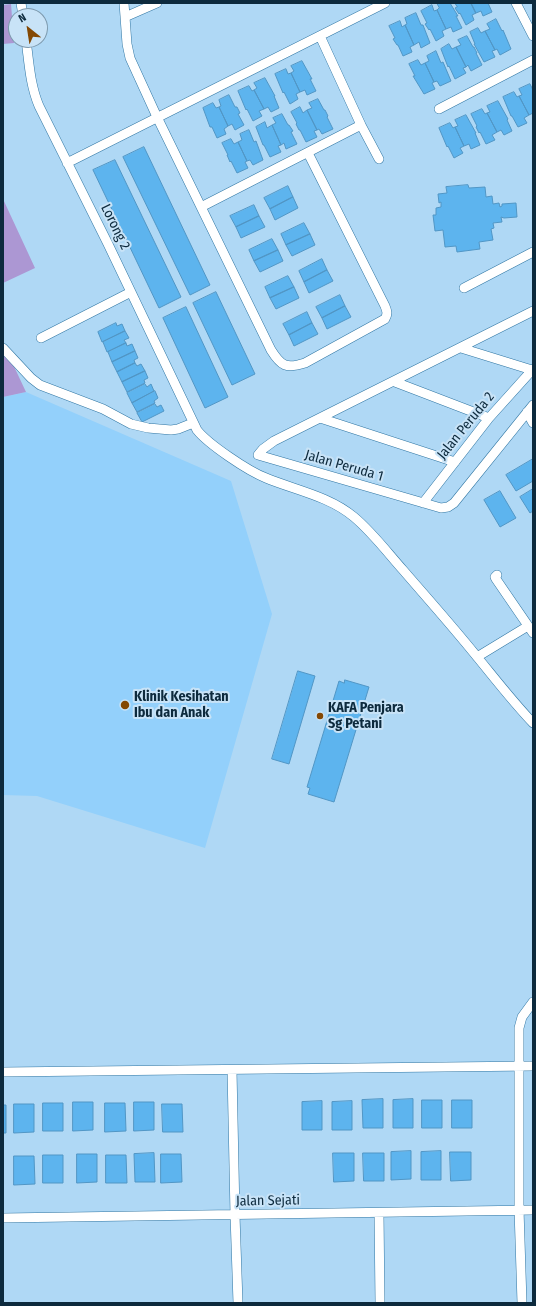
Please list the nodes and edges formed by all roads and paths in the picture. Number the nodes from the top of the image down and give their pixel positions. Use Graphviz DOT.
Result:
graph roads {
  1 [pos="124,3"];
  2 [pos="157,3"];
  3 [pos="516,3"];
  4 [pos="381,4"];
  5 [pos="125,18"];
  6 [pos="320,36"];
  7 [pos="533,36"];
  8 [pos="27,48"];
  9 [pos="533,60"];
  10 [pos="440,109"];
  11 [pos="157,117"];
  12 [pos="361,126"];
  13 [pos="308,153"];
  14 [pos="379,159"];
  15 [pos="67,163"];
  16 [pos="201,207"];
  17 [pos="533,252"];
  18 [pos="464,288"];
  19 [pos="131,292"];
  20 [pos="533,311"];
  21 [pos="41,338"];
  22 [pos="3,348"];
  23 [pos="461,348"];
  24 [pos="532,369"];
  25 [pos="395,382"];
  26 [pos="533,405"];
  27 [pos="527,412"];
  28 [pos="320,418"];
  29 [pos="489,418"];
  30 [pos="193,423"];
  31 [pos="533,423"];
  32 [pos="454,462"];
  33 [pos="423,503"];
  34 [pos="497,575"];
  35 [pos="530,629"];
  36 [pos="477,657"];
  37 [pos="533,722"];
  38 [pos="533,1002"];
  39 [pos="519,1066"];
  40 [pos="533,1066"];
  41 [pos="232,1070"];
  42 [pos="3,1072"];
  43 [pos="519,1209"];
  44 [pos="533,1210"];
  45 [pos="379,1213"];
  46 [pos="234,1215"];
  47 [pos="3,1218"];
  48 [pos="238,1303"];
  49 [pos="380,1303"];
  50 [pos="522,1303"];
  1 -- 5 [label="street"];
  2 -- 5 [label="street"];
  3 -- 7 [label="street"];
  4 -- 6 [label="street"];
  5 -- 11 [label="street"];
  6 -- 11 [label="street"];
  6 -- 12 [label="street"];
  8 -- 15 [label="street, Lorong 2"];
  9 -- 10 [label="street"];
  11 -- 15 [label="street"];
  11 -- 16 [label="street"];
  12 -- 13 [label="street"];
  12 -- 14 [label="street"];
  13 -- 16 [label="street"];
  13 -- 16 [label="street"];
  15 -- 19 [label="street, Lorong 2"];
  17 -- 18 [label="street"];
  19 -- 21 [label="street"];
  19 -- 30 [label="street, Lorong 2"];
  20 -- 23 [label="street"];
  22 -- 30 [label="street"];
  23 -- 24 [label="street"];
  23 -- 25 [label="street"];
  24 -- 29 [label="street, Jalan Peruda 2"];
  25 -- 28 [label="street"];
  25 -- 29 [label="street"];
  26 -- 27 [label="street, Jalan Peruda 1"];
  27 -- 31 [label="street"];
  27 -- 33 [label="street, Jalan Peruda 1"];
  28 -- 32 [label="street"];
  28 -- 33 [label="street, Jalan Peruda 1"];
  29 -- 32 [label="street, Jalan Peruda 2"];
  30 -- 36 [label="street"];
  32 -- 33 [label="street, Jalan Peruda 2"];
  34 -- 35 [label="street"];
  35 -- 36 [label="street"];
  36 -- 37 [label="street"];
  38 -- 39 [label="street"];
  39 -- 40 [label="street"];
  39 -- 41 [label="street"];
  39 -- 43 [label="street"];
  41 -- 42 [label="street"];
  41 -- 46 [label="street"];
  43 -- 44 [label="street, Jalan Sejati"];
  43 -- 45 [label="street, Jalan Sejati"];
  43 -- 50 [label="street"];
  45 -- 46 [label="street, Jalan Sejati"];
  45 -- 49 [label="street"];
  46 -- 47 [label="street, Jalan Sejati"];
  46 -- 48 [label="street"];
}
